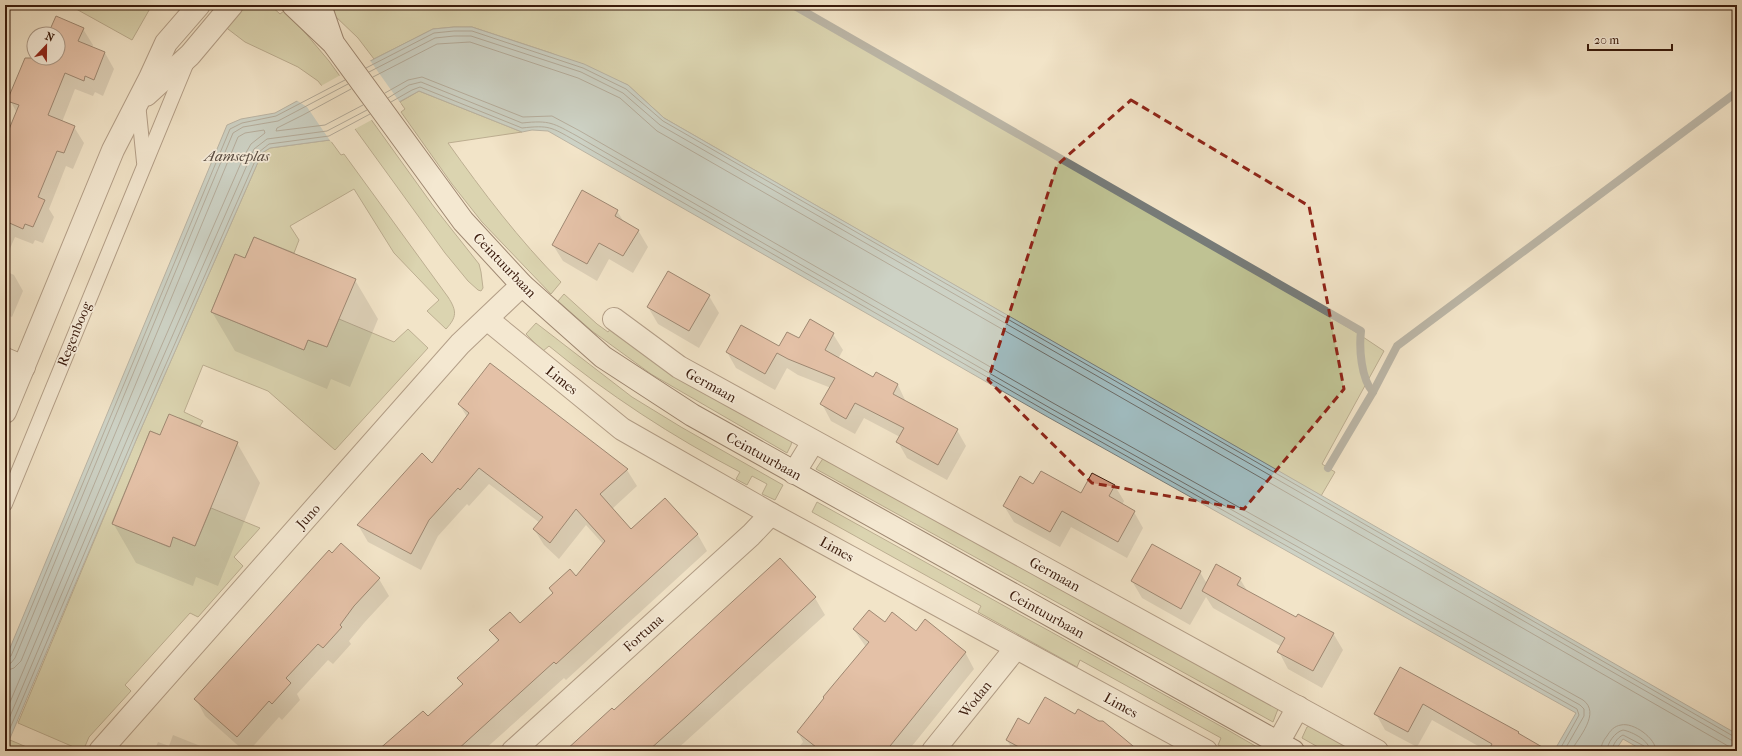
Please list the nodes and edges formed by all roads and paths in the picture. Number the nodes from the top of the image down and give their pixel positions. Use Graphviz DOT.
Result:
graph roads {
  1 [pos="199,5"];
  2 [pos="232,5"];
  3 [pos="293,5"];
  4 [pos="320,5"];
  5 [pos="339,51"];
  6 [pos="190,55"];
  7 [pos="138,102"];
  8 [pos="145,164"];
  9 [pos="522,286"];
  10 [pos="487,319"];
  11 [pos="614,319"];
  12 [pos="14,363"];
  13 [pos="5,412"];
  14 [pos="813,442"];
  15 [pos="794,472"];
  16 [pos="5,504"];
  17 [pos="771,514"];
  18 [pos="1016,648"];
  19 [pos="1298,707"];
  20 [pos="1285,747"];
  21 [pos="100,751"];
  22 [pos="513,751"];
  23 [pos="933,751"];
  24 [pos="1206,751"];
  25 [pos="1377,751"];
  1 -- 7 [label="street, Regenboog"];
  2 -- 6 [label="street, Regenboog"];
  3 -- 5 [label="street, Ceintuurbaan"];
  4 -- 5 [label="street, Ceintuurbaan"];
  5 -- 9 [label="street, Ceintuurbaan"];
  6 -- 7 [label="street, Regenboog"];
  6 -- 8 [label="lane, Regenboog"];
  7 -- 8 [label="lane, Regenboog"];
  7 -- 12 [label="street, Regenboog"];
  8 -- 16 [label="lane, Regenboog"];
  9 -- 10 [label="street, Juno"];
  9 -- 15 [label="street, Ceintuurbaan"];
  10 -- 17 [label="street, Limes"];
  10 -- 21 [label="street, Juno"];
  11 -- 14 [label="street, Germaan"];
  12 -- 13 [label="street, Regenboog"];
  14 -- 15 [label="street"];
  14 -- 19 [label="street, Germaan"];
  15 -- 20 [label="street, Ceintuurbaan"];
  17 -- 18 [label="street, Limes"];
  17 -- 22 [label="street, Fortuna"];
  18 -- 23 [label="street, Wodan"];
  18 -- 24 [label="street, Limes"];
  19 -- 20 [label="street"];
  19 -- 25 [label="street, Germaan"];
}
